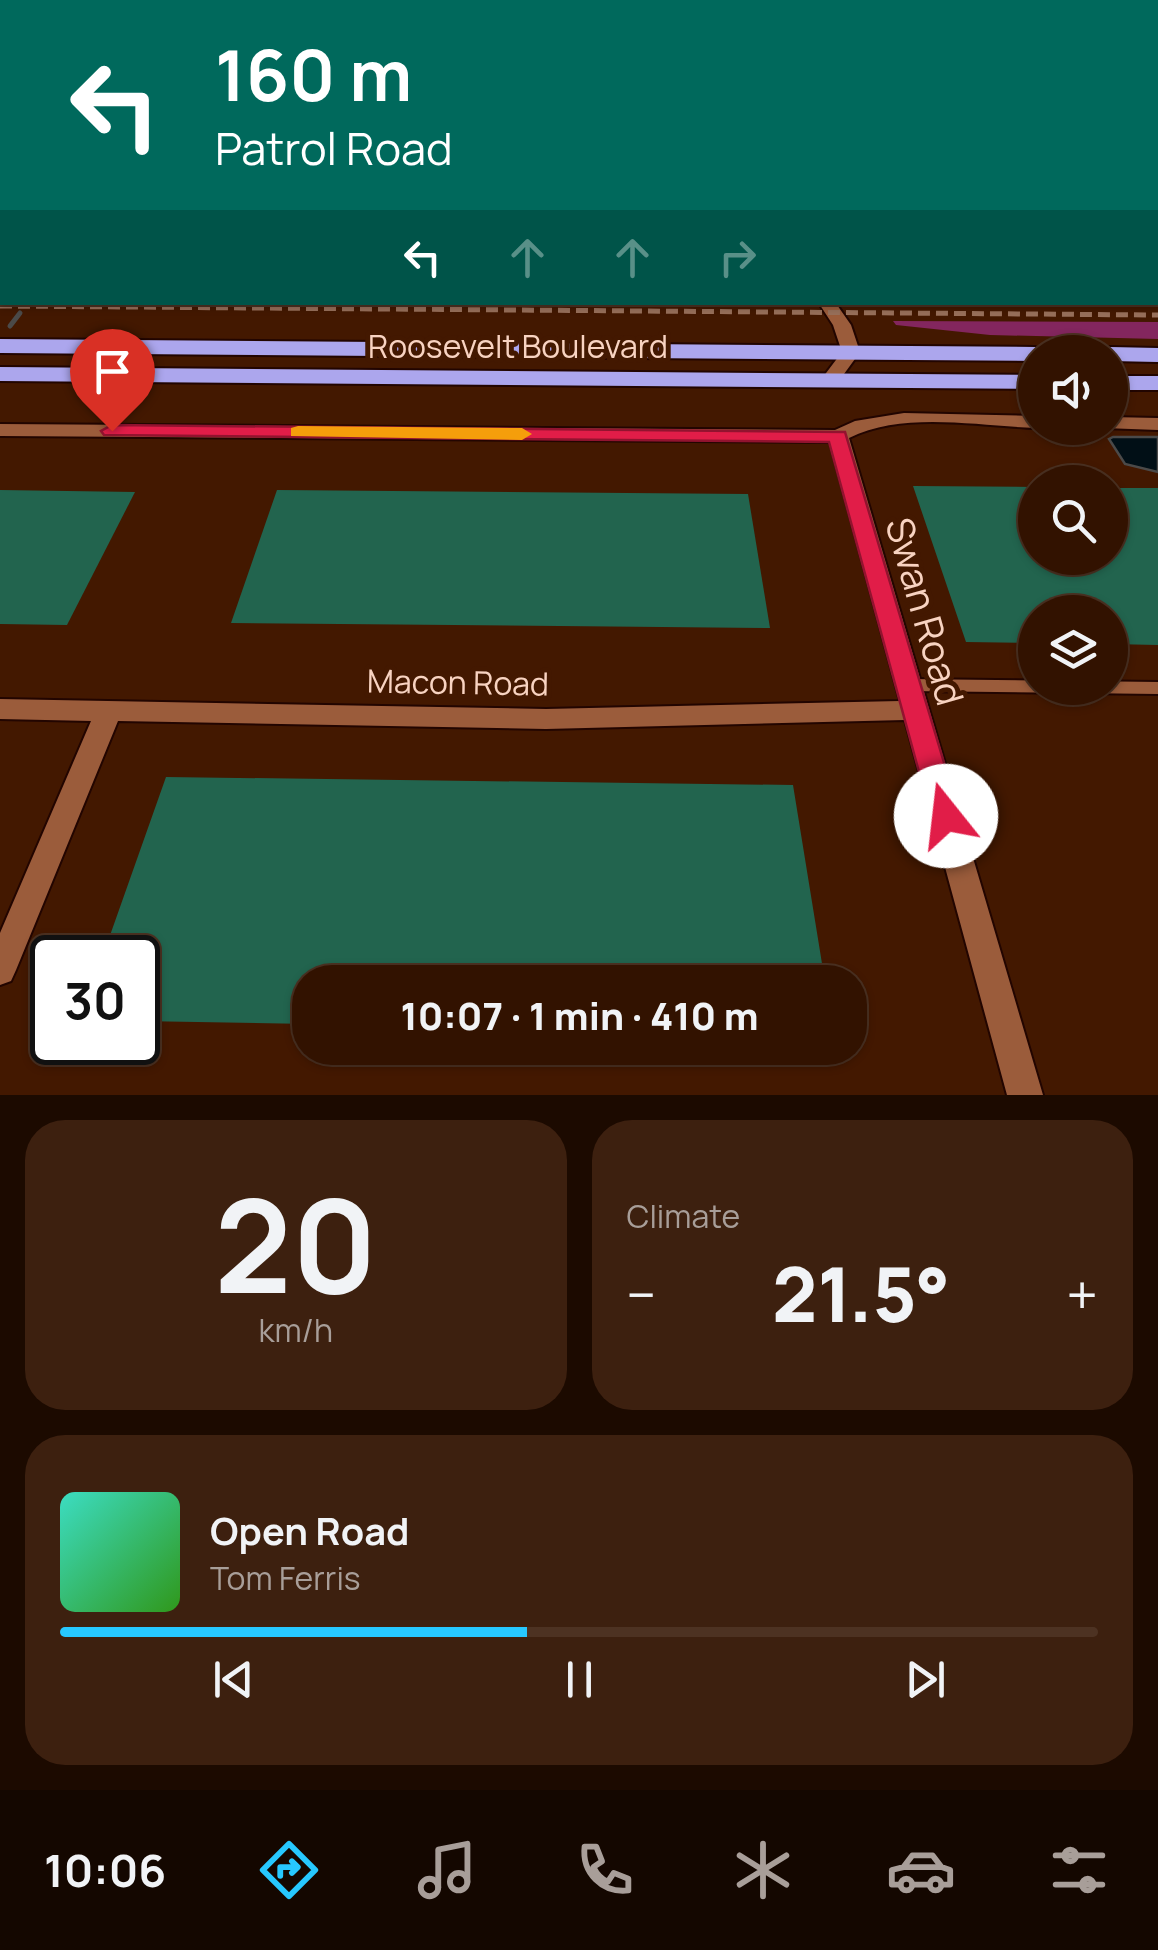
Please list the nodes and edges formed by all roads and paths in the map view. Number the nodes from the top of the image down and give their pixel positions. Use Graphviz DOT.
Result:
graph roads {
  1 [pos="828,305"];
  2 [pos="0,346"];
  3 [pos="852,352"];
  4 [pos="1018,354"];
  5 [pos="1128,354"];
  6 [pos="1158,354"];
  7 [pos="0,374"];
  8 [pos="830,381"];
  9 [pos="1018,382"];
  10 [pos="1128,383"];
  11 [pos="1158,383"];
  12 [pos="1018,422"];
  13 [pos="1128,423"];
  14 [pos="1158,424"];
  15 [pos="0,430"];
  16 [pos="838,436"];
  17 [pos="1158,688"];
  18 [pos="912,698"];
  19 [pos="0,709"];
  20 [pos="109,710"];
  21 [pos="0,970"];
  22 [pos="1025,1095"];
  1 -- 3 [label="street"];
  2 -- 3 [label="highway, Roosevelt Boulevard"];
  3 -- 4 [label="highway, Roosevelt Boulevard"];
  3 -- 8 [label="street"];
  5 -- 6 [label="highway"];
  7 -- 8 [label="highway, Roosevelt Boulevard"];
  8 -- 9 [label="highway, Roosevelt Boulevard"];
  10 -- 11 [label="highway"];
  12 -- 16 [label="street"];
  13 -- 14 [label="street"];
  15 -- 16 [label="street"];
  16 -- 18 [label="street, Swan Road"];
  17 -- 18 [label="lane"];
  18 -- 20 [label="street, Macon Road"];
  18 -- 22 [label="street, Swan Road"];
  19 -- 20 [label="street, Macon Road"];
  20 -- 21 [label="street"];
}
